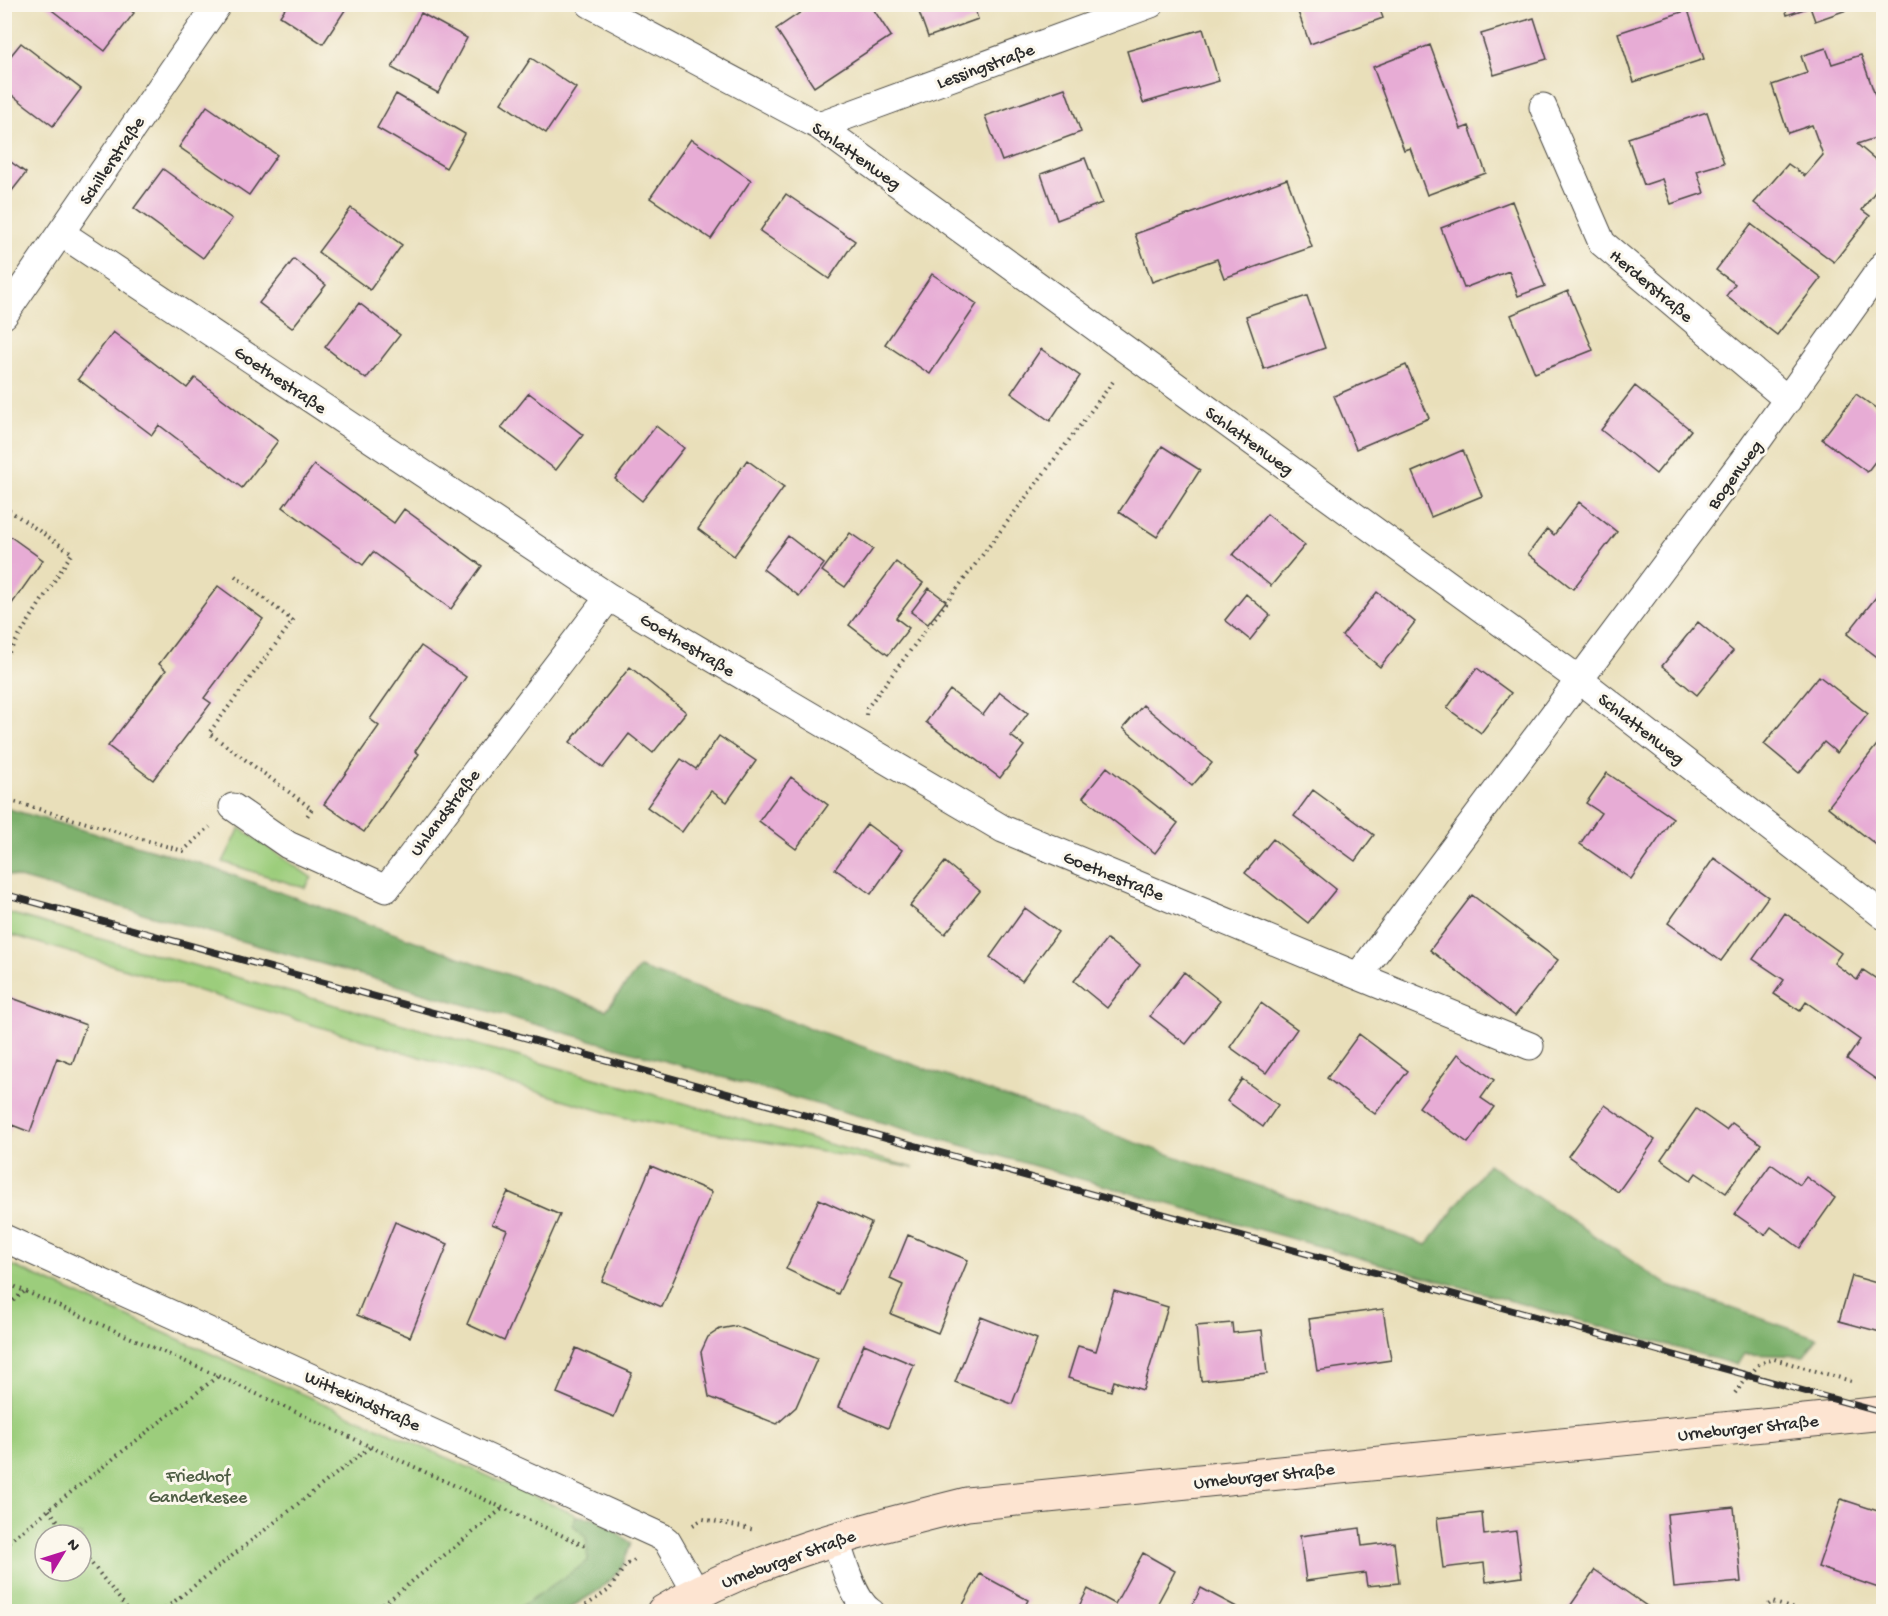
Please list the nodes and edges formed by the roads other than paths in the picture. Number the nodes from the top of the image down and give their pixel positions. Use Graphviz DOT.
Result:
graph roads {
  1 [pos="218,4"];
  2 [pos="590,4"];
  3 [pos="1151,4"];
  4 [pos="1543,107"];
  5 [pos="819,126"];
  6 [pos="61,232"];
  7 [pos="1884,264"];
  8 [pos="13,285"];
  9 [pos="4,315"];
  10 [pos="1788,400"];
  11 [pos="609,597"];
  12 [pos="1581,681"];
  13 [pos="233,807"];
  14 [pos="1884,916"];
  15 [pos="1358,976"];
  16 [pos="1530,1046"];
  17 [pos="4,1238"];
  18 [pos="1884,1413"];
  19 [pos="835,1538"];
  20 [pos="696,1592"];
  21 [pos="663,1611"];
  22 [pos="871,1611"];
  1 -- 6 [label="street, Schillerstraße"];
  2 -- 5 [label="street, Schlattenweg"];
  3 -- 5 [label="street, Lessingstraße"];
  4 -- 10 [label="street, Herderstraße"];
  5 -- 12 [label="street, Schlattenweg"];
  6 -- 8 [label="street, Schillerstraße"];
  6 -- 11 [label="street, Goethestraße"];
  7 -- 10 [label="street, Bogenweg"];
  8 -- 9 [label="street, Schillerstraße"];
  10 -- 12 [label="street, Bogenweg"];
  11 -- 13 [label="street, Uhlandstraße"];
  11 -- 15 [label="street, Goethestraße"];
  12 -- 14 [label="street, Schlattenweg"];
  12 -- 15 [label="street"];
  15 -- 16 [label="street, Goethestraße"];
  17 -- 20 [label="street, Wittekindstraße"];
  18 -- 19 [label="street, Urneburger Straße"];
  19 -- 20 [label="street, Urneburger Straße"];
  19 -- 22 [label="street"];
  20 -- 21 [label="street, Urneburger Straße"];
}
